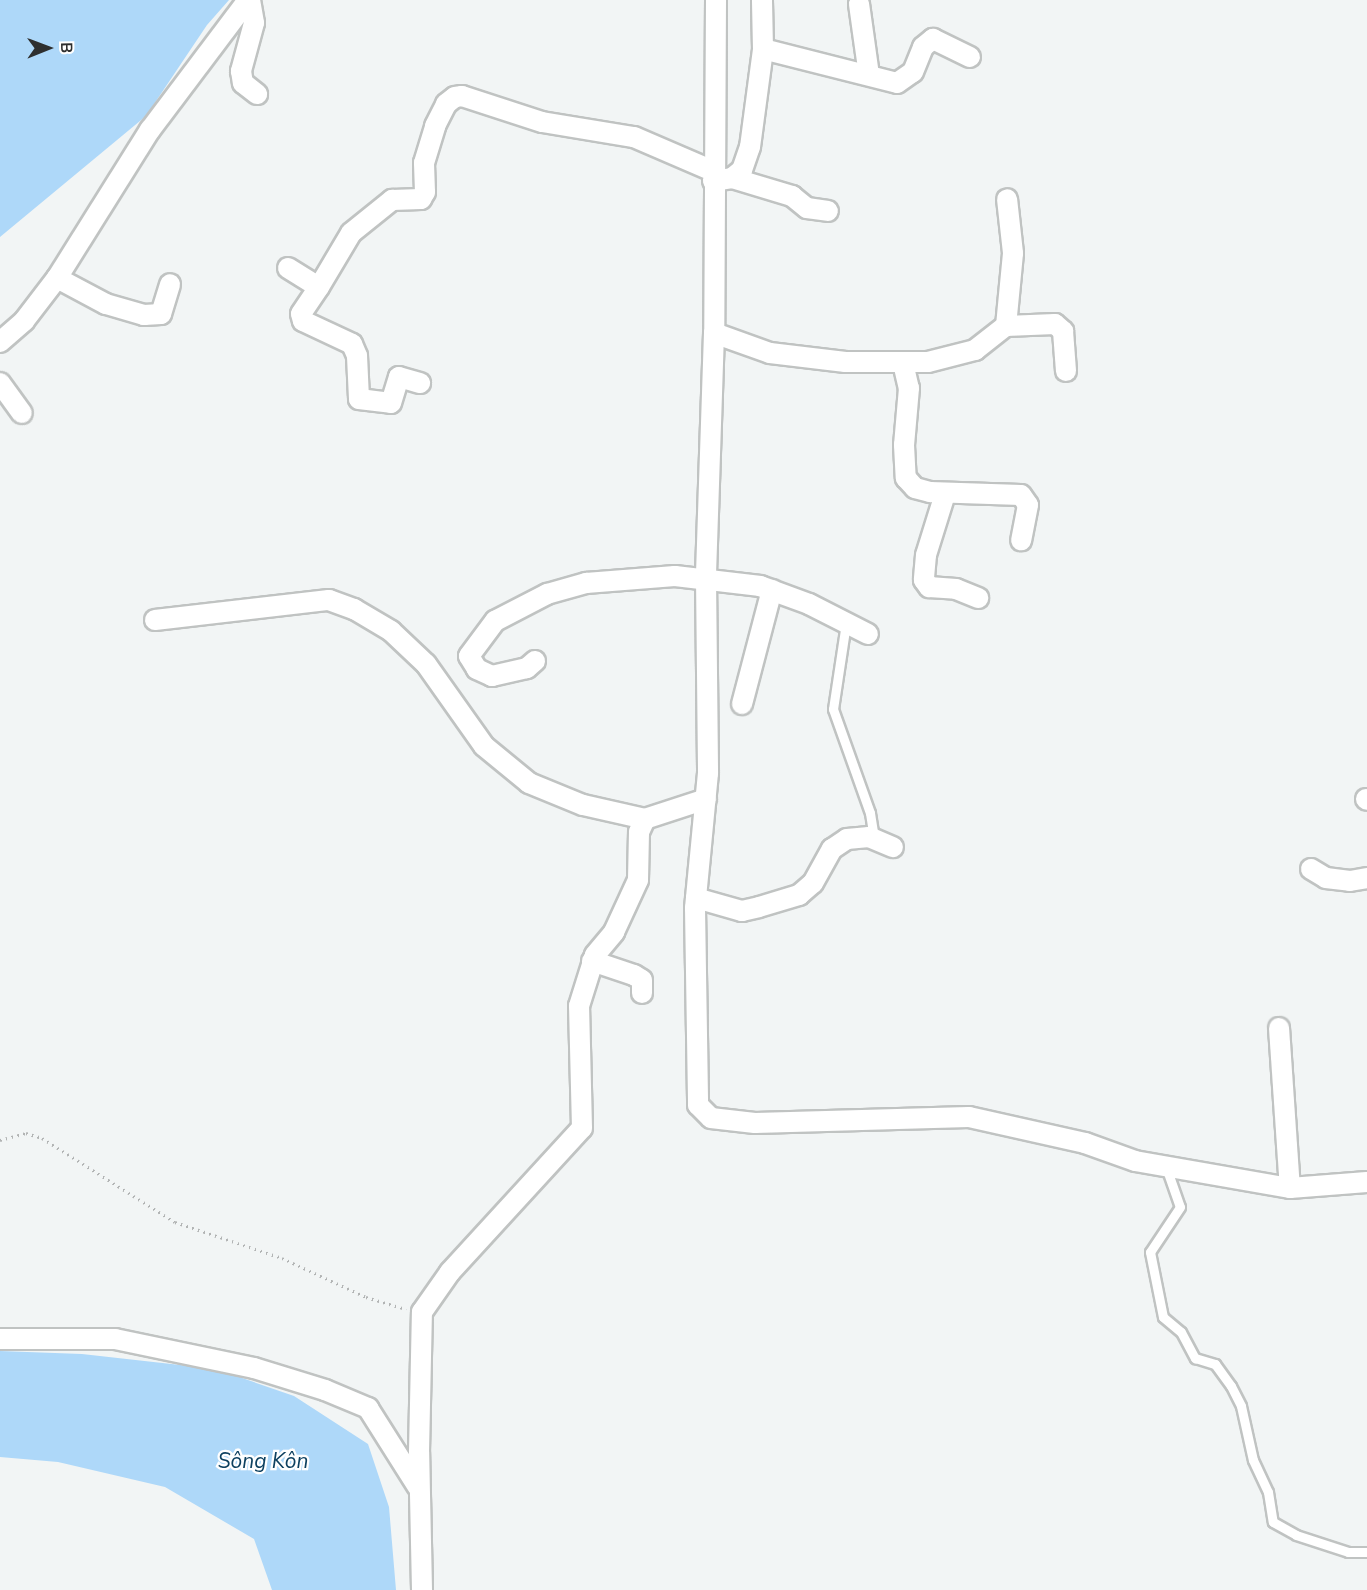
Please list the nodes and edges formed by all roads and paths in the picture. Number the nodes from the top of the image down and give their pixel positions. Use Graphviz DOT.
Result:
graph roads {
  1 [pos="249,0"];
  2 [pos="716,0"];
  3 [pos="762,0"];
  4 [pos="859,4"];
  5 [pos="763,49"];
  6 [pos="970,57"];
  7 [pos="869,75"];
  8 [pos="258,94"];
  9 [pos="720,177"];
  10 [pos="1007,199"];
  11 [pos="828,211"];
  12 [pos="288,268"];
  13 [pos="57,278"];
  14 [pos="170,284"];
  15 [pos="319,287"];
  16 [pos="1006,326"];
  17 [pos="714,333"];
  18 [pos="0,342"];
  19 [pos="903,363"];
  20 [pos="1066,371"];
  21 [pos="0,383"];
  22 [pos="420,383"];
  23 [pos="22,413"];
  24 [pos="945,494"];
  25 [pos="1021,540"];
  26 [pos="706,576"];
  27 [pos="772,590"];
  28 [pos="978,598"];
  29 [pos="155,620"];
  30 [pos="846,623"];
  31 [pos="868,634"];
  32 [pos="535,662"];
  33 [pos="742,704"];
  34 [pos="706,799"];
  35 [pos="645,819"];
  36 [pos="874,839"];
  37 [pos="893,847"];
  38 [pos="1311,869"];
  39 [pos="1367,878"];
  40 [pos="696,898"];
  41 [pos="592,961"];
  42 [pos="642,993"];
  43 [pos="1279,1028"];
  44 [pos="0,1140"];
  45 [pos="1165,1164"];
  46 [pos="1367,1182"];
  47 [pos="1290,1188"];
  48 [pos="422,1312"];
  49 [pos="0,1339"];
  50 [pos="419,1490"];
  51 [pos="1367,1552"];
  52 [pos="422,1590"];
  1 -- 8 [label="street"];
  1 -- 13 [label="street"];
  2 -- 9 [label="street"];
  3 -- 5 [label="street"];
  4 -- 7 [label="street"];
  5 -- 7 [label="street"];
  5 -- 9 [label="street"];
  6 -- 7 [label="street"];
  9 -- 11 [label="street"];
  9 -- 15 [label="street"];
  9 -- 17 [label="street"];
  10 -- 16 [label="street"];
  12 -- 15 [label="street"];
  13 -- 14 [label="street"];
  13 -- 18 [label="street"];
  15 -- 22 [label="street"];
  16 -- 19 [label="street"];
  16 -- 20 [label="street"];
  17 -- 19 [label="street"];
  17 -- 26 [label="street"];
  19 -- 24 [label="street"];
  21 -- 23 [label="street"];
  24 -- 25 [label="street"];
  24 -- 28 [label="street"];
  26 -- 27 [label="street"];
  26 -- 32 [label="street"];
  26 -- 34 [label="street"];
  27 -- 30 [label="street"];
  27 -- 33 [label="street"];
  29 -- 35 [label="street"];
  30 -- 31 [label="street"];
  30 -- 36 [label="lane"];
  34 -- 35 [label="street"];
  34 -- 40 [label="street"];
  35 -- 41 [label="street"];
  36 -- 37 [label="street"];
  36 -- 40 [label="street"];
  38 -- 39 [label="street"];
  40 -- 45 [label="street"];
  41 -- 42 [label="street"];
  41 -- 48 [label="street"];
  43 -- 47 [label="street"];
  44 -- 48 [label="path"];
  45 -- 47 [label="street"];
  45 -- 51 [label="lane"];
  46 -- 47 [label="street"];
  48 -- 50 [label="street"];
  49 -- 50 [label="street"];
  50 -- 52 [label="street"];
}
